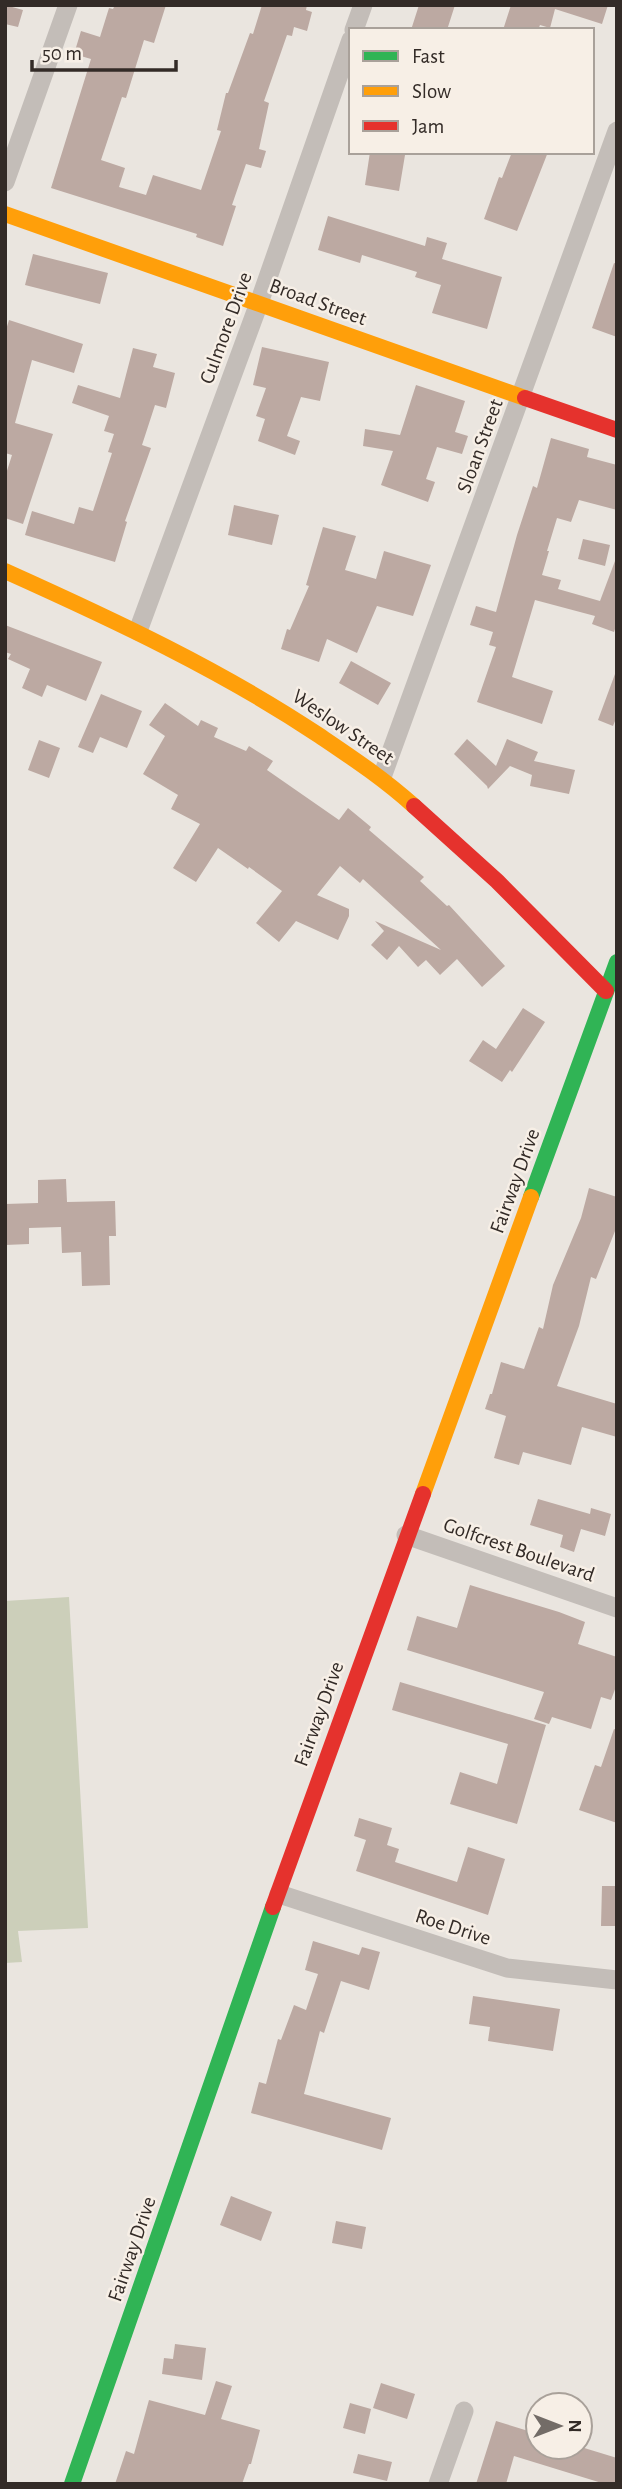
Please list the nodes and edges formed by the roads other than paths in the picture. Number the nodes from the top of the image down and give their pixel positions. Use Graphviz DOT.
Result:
graph roads {
  1 [pos="68,5"];
  2 [pos="363,5"];
  3 [pos="355,28"];
  4 [pos="349,46"];
  5 [pos="617,131"];
  6 [pos="5,182"];
  7 [pos="5,214"];
  8 [pos="259,303"];
  9 [pos="522,397"];
  10 [pos="617,430"];
  11 [pos="5,571"];
  12 [pos="138,631"];
  13 [pos="382,777"];
  14 [pos="617,962"];
  15 [pos="606,991"];
  16 [pos="406,1535"];
  17 [pos="617,1608"];
  18 [pos="279,1894"];
  19 [pos="617,1980"];
  20 [pos="464,2411"];
  21 [pos="72,2484"];
  22 [pos="438,2484"];
  1 -- 6 [label="street"];
  2 -- 3 [label="street"];
  4 -- 8 [label="street, Culmore Drive"];
  5 -- 9 [label="street, Sloan Street"];
  7 -- 8 [label="street, Broad Street"];
  8 -- 9 [label="street, Broad Street"];
  8 -- 12 [label="street, Culmore Drive"];
  9 -- 10 [label="street, Broad Street"];
  9 -- 13 [label="street, Sloan Street"];
  11 -- 12 [label="street, Weslow Street"];
  12 -- 13 [label="street, Weslow Street"];
  13 -- 15 [label="street, Weslow Street"];
  14 -- 15 [label="street, Fairway Drive"];
  15 -- 16 [label="street, Fairway Drive"];
  16 -- 17 [label="street, Golfcrest Boulevard"];
  16 -- 18 [label="street, Fairway Drive"];
  18 -- 19 [label="street, Roe Drive"];
  18 -- 21 [label="street, Fairway Drive"];
  20 -- 22 [label="street"];
}
